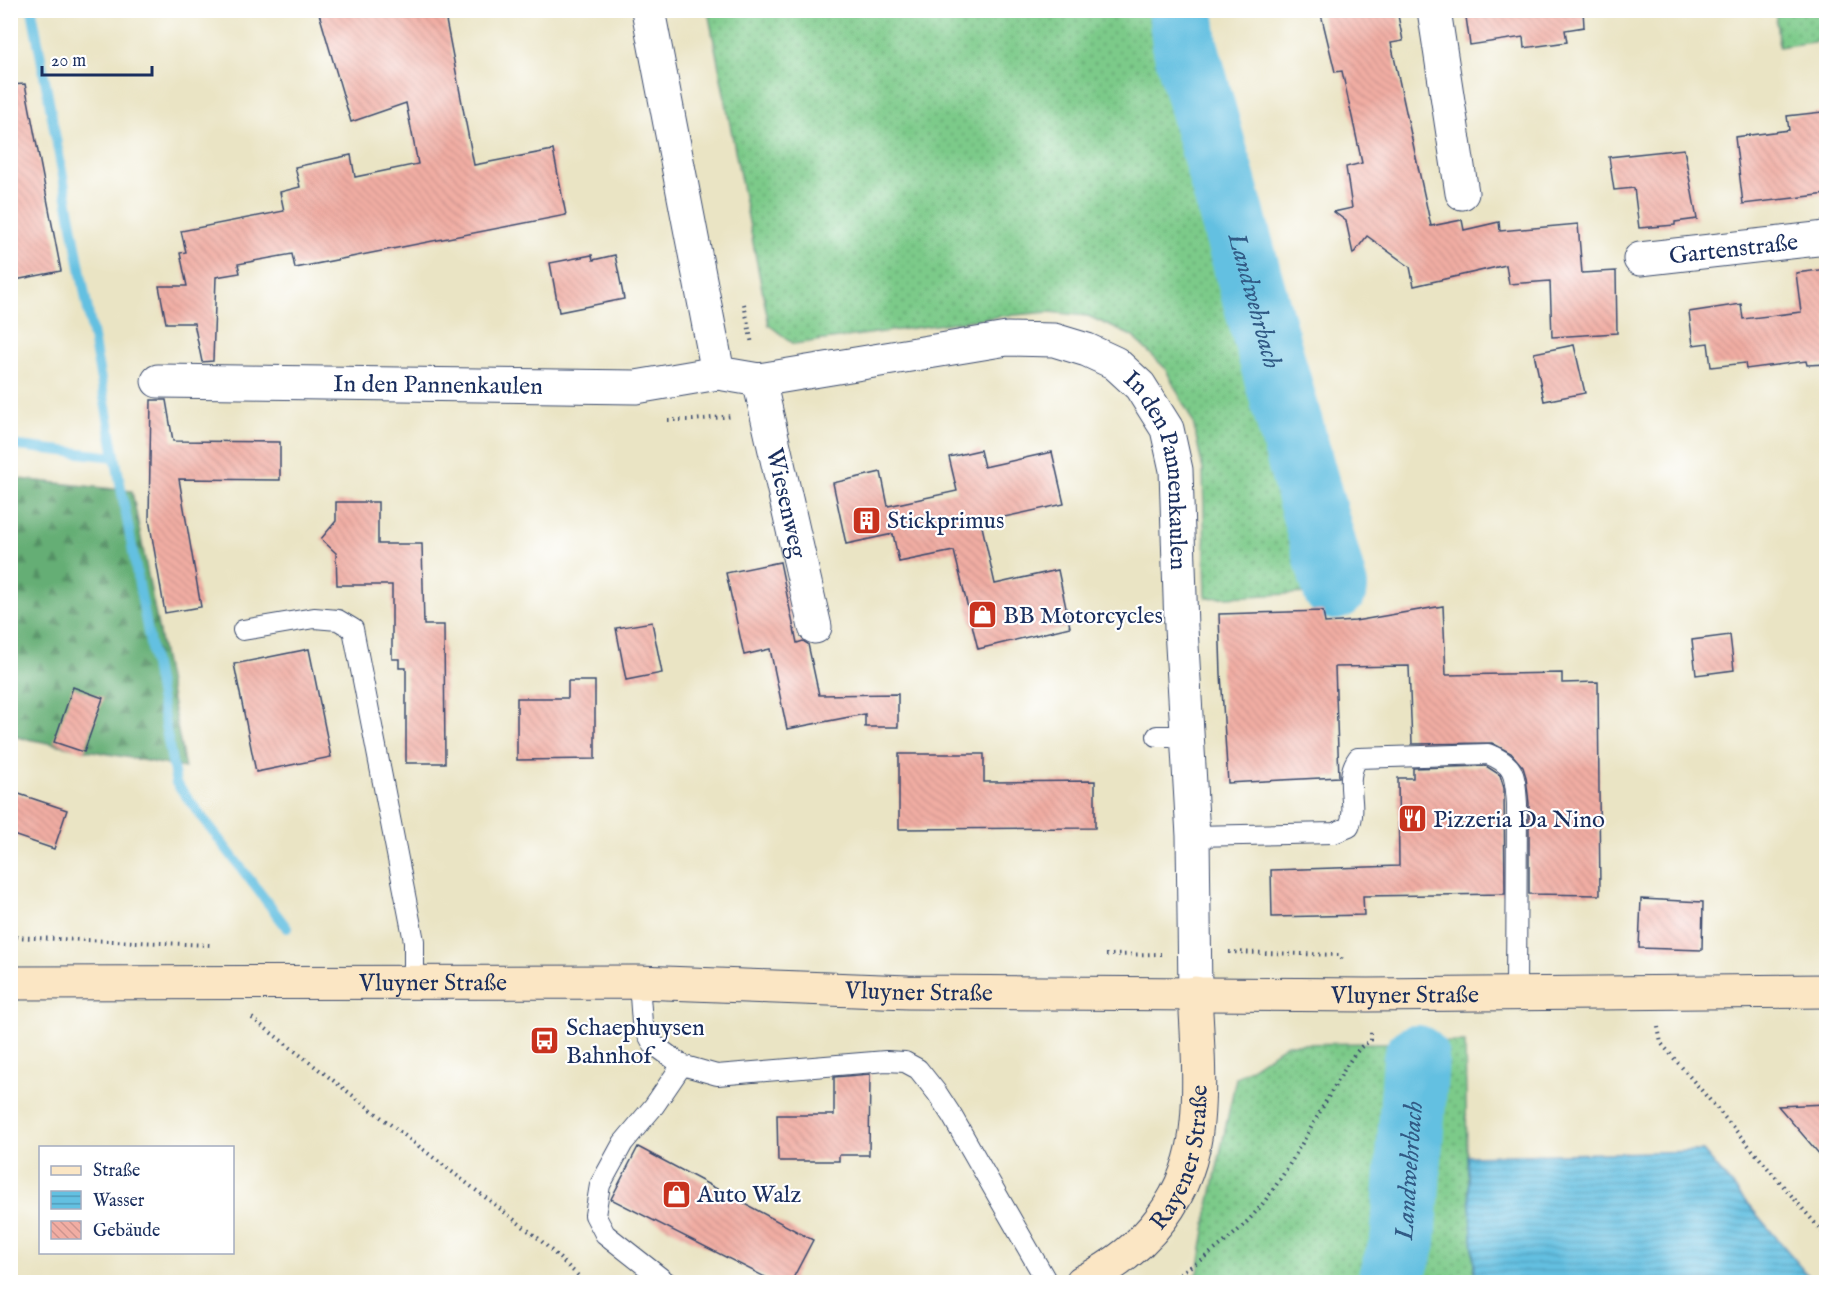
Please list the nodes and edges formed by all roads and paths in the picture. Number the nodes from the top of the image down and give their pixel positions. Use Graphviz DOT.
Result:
graph roads {
  1 [pos="648,10"];
  2 [pos="1434,10"];
  3 [pos="1462,192"];
  4 [pos="1827,238"];
  5 [pos="1640,259"];
  6 [pos="718,373"];
  7 [pos="759,380"];
  8 [pos="158,381"];
  9 [pos="814,627"];
  10 [pos="243,630"];
  11 [pos="1193,836"];
  12 [pos="1194,952"];
  13 [pos="1339,955"];
  14 [pos="639,982"];
  15 [pos="10,983"];
  16 [pos="414,983"];
  17 [pos="207,984"];
  18 [pos="1827,991"];
  19 [pos="1196,993"];
  20 [pos="1654,993"];
  21 [pos="1368,994"];
  22 [pos="1516,995"];
  23 [pos="682,1065"];
  24 [pos="1827,1236"];
  25 [pos="585,1282"];
  26 [pos="666,1282"];
  27 [pos="1047,1282"];
  28 [pos="1082,1282"];
  29 [pos="1164,1282"];
  1 -- 6 [label="street"];
  2 -- 3 [label="street"];
  4 -- 5 [label="street, Gartenstraße"];
  6 -- 7 [label="street, In den Pannenkaulen"];
  6 -- 8 [label="street, In den Pannenkaulen"];
  7 -- 9 [label="street, Wiesenweg"];
  7 -- 11 [label="street, In den Pannenkaulen"];
  10 -- 16 [label="lane"];
  11 -- 12 [label="street, In den Pannenkaulen"];
  11 -- 22 [label="lane"];
  12 -- 13 [label="path"];
  12 -- 19 [label="street, In den Pannenkaulen"];
  14 -- 16 [label="main road, Vluyner Straße"];
  14 -- 19 [label="main road, Vluyner Straße"];
  14 -- 23 [label="lane"];
  15 -- 17 [label="main road, Vluyner Straße"];
  16 -- 17 [label="main road, Vluyner Straße"];
  17 -- 25 [label="path"];
  18 -- 20 [label="main road, Vluyner Straße"];
  19 -- 21 [label="main road, Vluyner Straße"];
  19 -- 28 [label="main road, Rayener Straße"];
  20 -- 22 [label="main road, Vluyner Straße"];
  20 -- 24 [label="path"];
  21 -- 22 [label="main road, Vluyner Straße"];
  21 -- 29 [label="path"];
  23 -- 26 [label="lane"];
  23 -- 27 [label="lane"];
}
